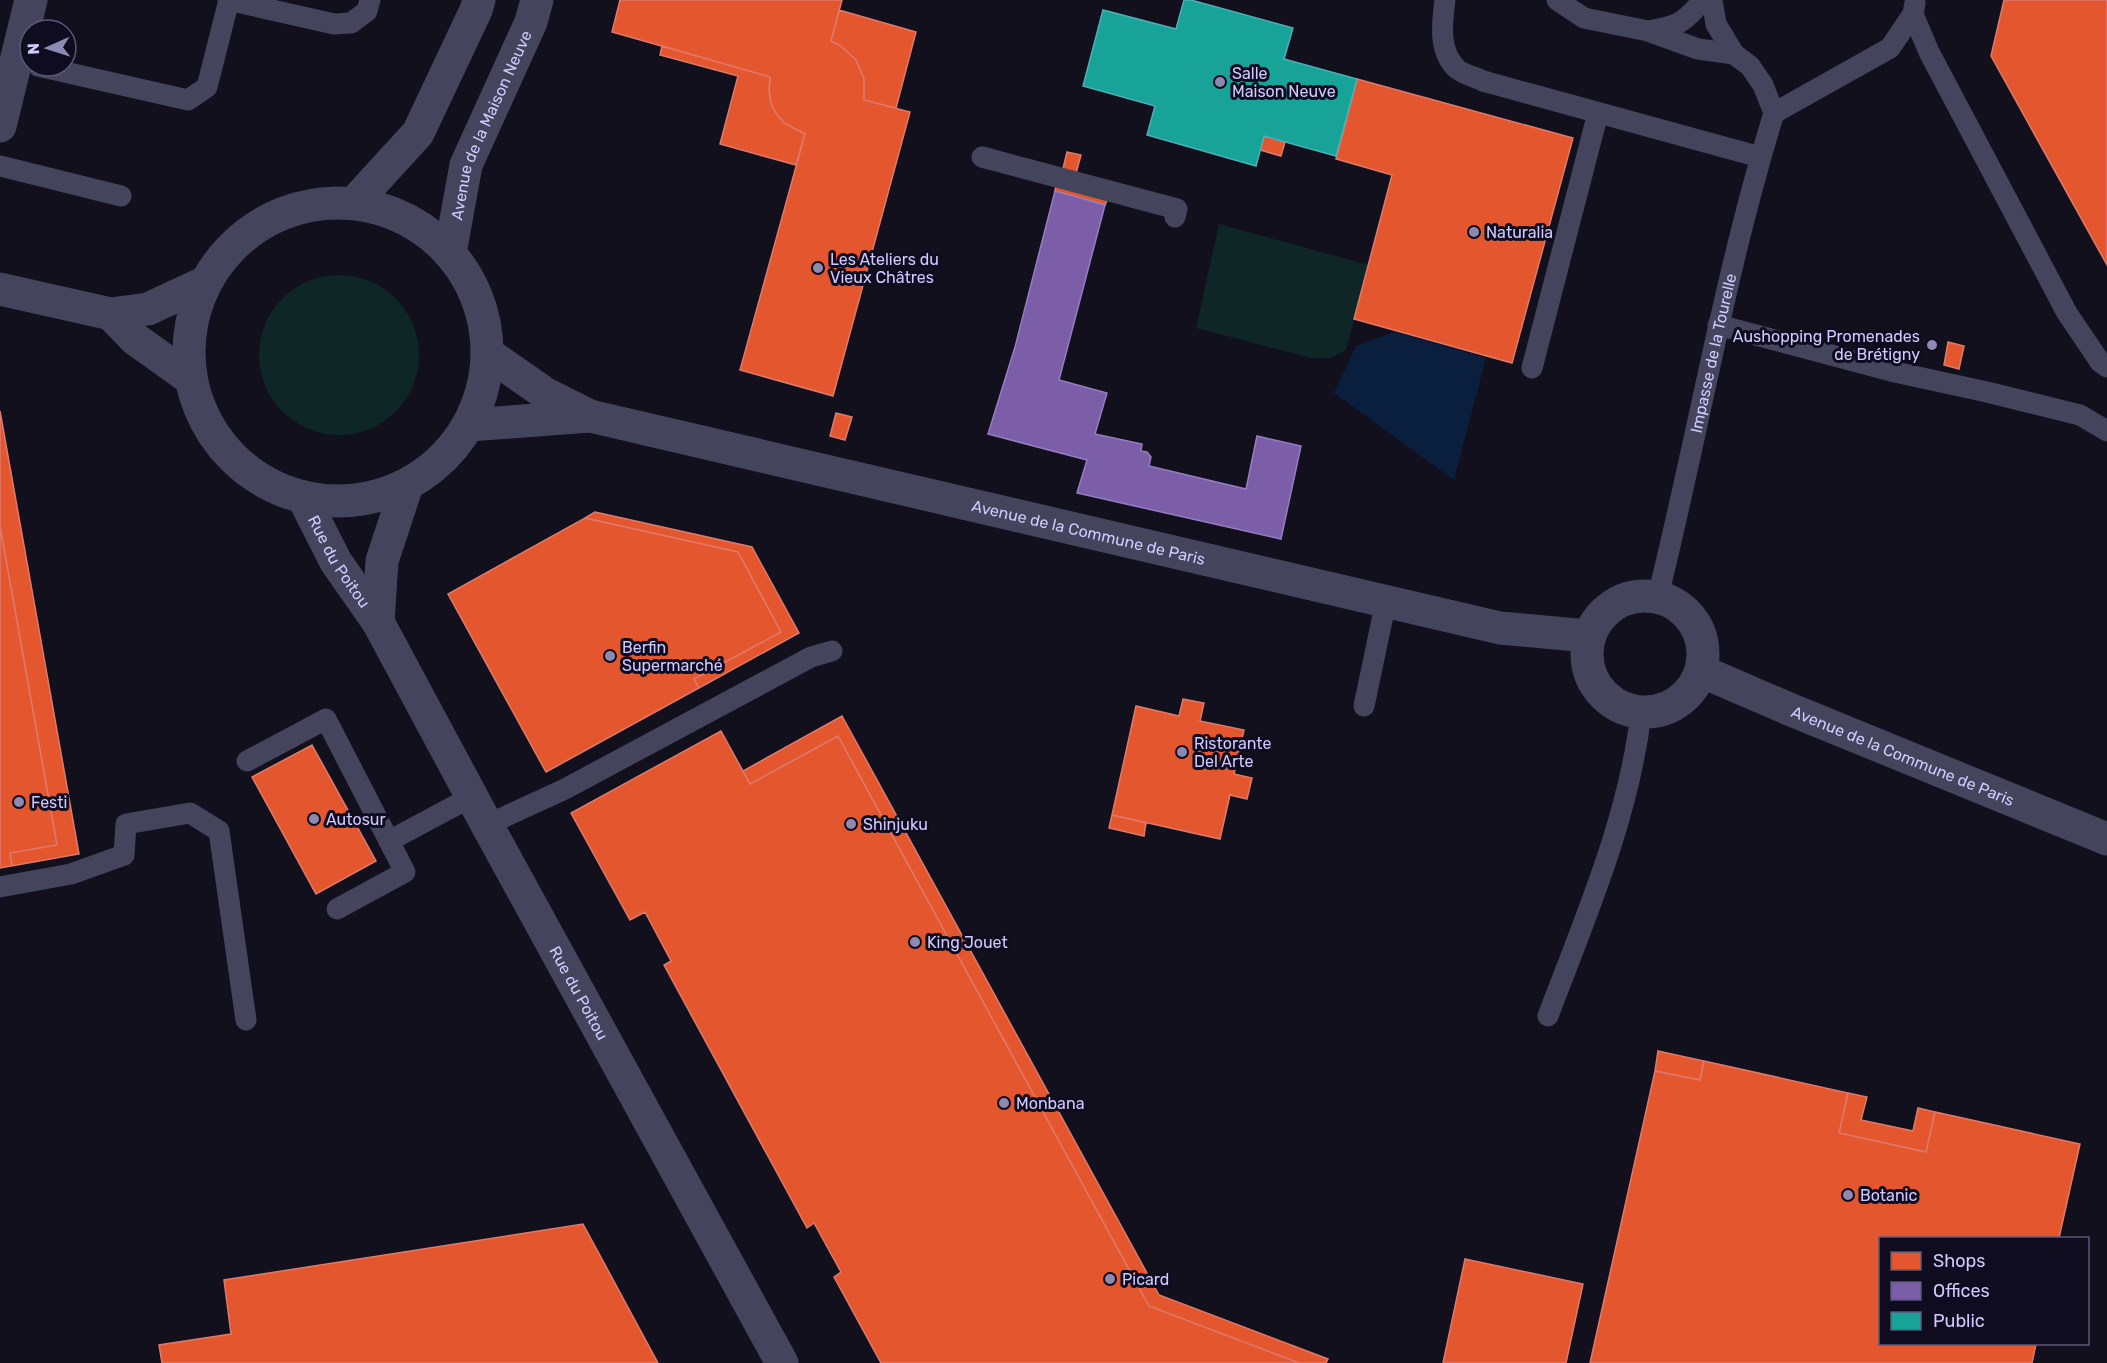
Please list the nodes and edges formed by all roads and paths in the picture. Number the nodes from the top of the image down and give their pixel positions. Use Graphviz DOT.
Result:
graph roads {
  1 [pos="31,0"];
  2 [pos="229,0"];
  3 [pos="370,0"];
  4 [pos="479,0"];
  5 [pos="537,0"];
  6 [pos="1445,0"];
  7 [pos="1557,0"];
  8 [pos="1703,0"];
  9 [pos="1712,0"];
  10 [pos="1914,7"];
  11 [pos="30,18"];
  12 [pos="1648,31"];
  13 [pos="1734,54"];
  14 [pos="78,75"];
  15 [pos="22,78"];
  16 [pos="1598,113"];
  17 [pos="1774,113"];
  18 [pos="0,126"];
  19 [pos="982,157"];
  20 [pos="1760,157"];
  21 [pos="0,166"];
  22 [pos="121,196"];
  23 [pos="354,203"];
  24 [pos="1174,217"];
  25 [pos="450,253"];
  26 [pos="206,282"];
  27 [pos="0,289"];
  28 [pos="111,314"];
  29 [pos="1718,325"];
  30 [pos="488,353"];
  31 [pos="2107,367"];
  32 [pos="1532,368"];
  33 [pos="191,379"];
  34 [pos="590,416"];
  35 [pos="469,425"];
  36 [pos="2107,431"];
  37 [pos="407,485"];
  38 [pos="303,497"];
  39 [pos="1658,596"];
  40 [pos="1386,600"];
  41 [pos="378,622"];
  42 [pos="1588,636"];
  43 [pos="832,651"];
  44 [pos="1701,671"];
  45 [pos="1364,706"];
  46 [pos="1641,713"];
  47 [pos="247,761"];
  48 [pos="471,797"];
  49 [pos="487,825"];
  50 [pos="2107,839"];
  51 [pos="389,841"];
  52 [pos="0,887"];
  53 [pos="338,909"];
  54 [pos="1548,1016"];
  55 [pos="246,1020"];
  56 [pos="782,1363"];
  1 -- 11 [label="street"];
  2 -- 3 [label="lane"];
  2 -- 14 [label="lane"];
  4 -- 23 [label="street"];
  5 -- 25 [label="street, Avenue de la Maison Neuve"];
  6 -- 16 [label="lane"];
  7 -- 12 [label="lane"];
  8 -- 12 [label="lane"];
  9 -- 13 [label="lane"];
  10 -- 17 [label="lane"];
  10 -- 31 [label="lane"];
  12 -- 13 [label="lane"];
  13 -- 17 [label="lane"];
  15 -- 18 [label="street"];
  16 -- 20 [label="lane"];
  16 -- 32 [label="lane"];
  17 -- 20 [label="lane, Impasse de la Tourelle"];
  19 -- 24 [label="lane"];
  20 -- 29 [label="lane, Impasse de la Tourelle"];
  21 -- 22 [label="lane"];
  23 -- 25 [label="street"];
  23 -- 26 [label="street"];
  25 -- 30 [label="street"];
  26 -- 28 [label="street"];
  26 -- 33 [label="street"];
  27 -- 28 [label="street"];
  28 -- 33 [label="street"];
  29 -- 36 [label="lane"];
  29 -- 39 [label="lane, Impasse de la Tourelle"];
  30 -- 34 [label="street, Avenue de la Commune de Paris"];
  30 -- 35 [label="street"];
  33 -- 38 [label="street"];
  34 -- 35 [label="street, Avenue de la Commune de Paris"];
  34 -- 40 [label="street, Avenue de la Commune de Paris"];
  35 -- 37 [label="street"];
  37 -- 38 [label="street"];
  37 -- 41 [label="street, Rue du Poitou"];
  38 -- 41 [label="street, Rue du Poitou"];
  39 -- 42 [label="street"];
  39 -- 44 [label="street"];
  40 -- 42 [label="street, Avenue de la Commune de Paris"];
  40 -- 45 [label="lane"];
  41 -- 48 [label="street, Rue du Poitou"];
  42 -- 46 [label="street"];
  43 -- 49 [label="lane"];
  44 -- 46 [label="street"];
  44 -- 50 [label="street, Avenue de la Commune de Paris"];
  46 -- 54 [label="lane"];
  47 -- 51 [label="lane"];
  48 -- 49 [label="street, Rue du Poitou"];
  48 -- 51 [label="lane"];
  49 -- 56 [label="street, Rue du Poitou"];
  51 -- 53 [label="lane"];
  52 -- 55 [label="lane"];
}
